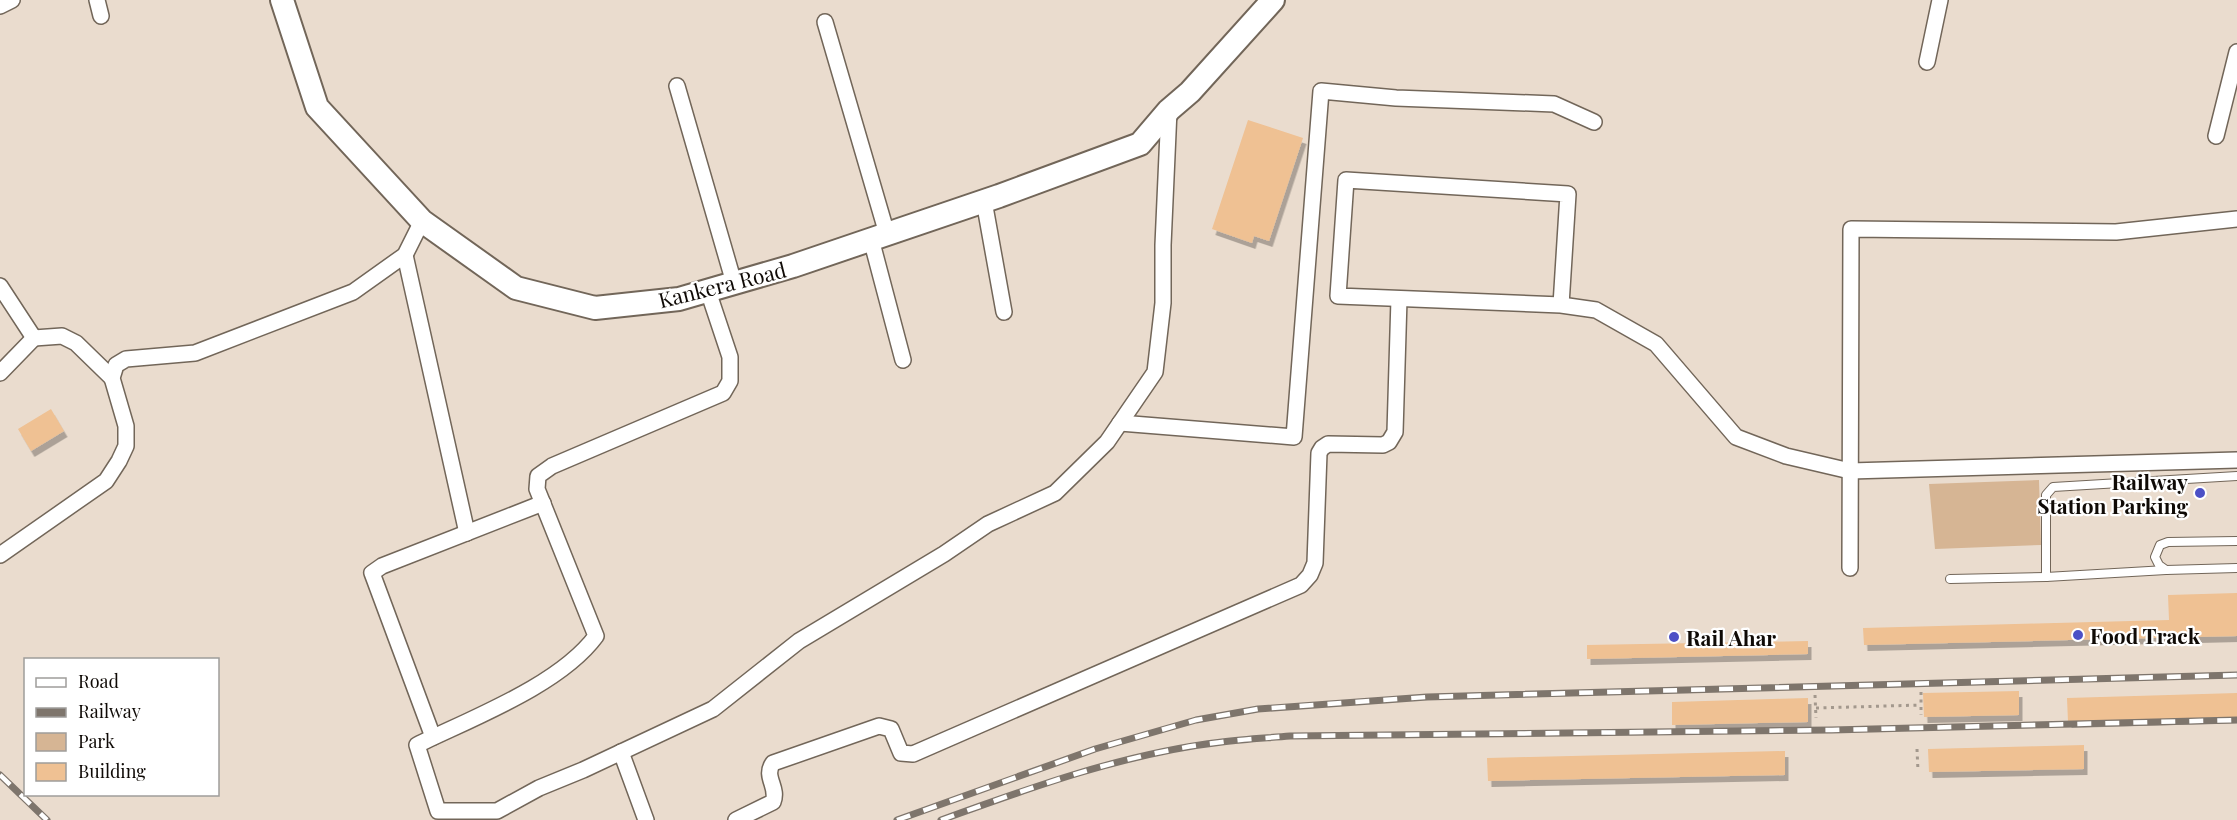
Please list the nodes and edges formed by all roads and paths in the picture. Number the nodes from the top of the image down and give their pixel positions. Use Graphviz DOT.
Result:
graph roads {
  1 [pos="12,0"];
  2 [pos="97,0"];
  3 [pos="282,0"];
  4 [pos="1273,0"];
  5 [pos="1940,0"];
  6 [pos="0,6"];
  7 [pos="101,16"];
  8 [pos="825,22"];
  9 [pos="2237,52"];
  10 [pos="1927,62"];
  11 [pos="677,86"];
  12 [pos="1169,110"];
  13 [pos="1594,122"];
  14 [pos="2216,136"];
  15 [pos="984,201"];
  16 [pos="2237,219"];
  17 [pos="422,220"];
  18 [pos="879,236"];
  19 [pos="405,255"];
  20 [pos="734,283"];
  21 [pos="0,286"];
  22 [pos="708,291"];
  23 [pos="1399,299"];
  24 [pos="1561,305"];
  25 [pos="1004,312"];
  26 [pos="34,338"];
  27 [pos="903,360"];
  28 [pos="0,373"];
  29 [pos="112,378"];
  30 [pos="1120,423"];
  31 [pos="2237,460"];
  32 [pos="1850,471"];
  33 [pos="2237,476"];
  34 [pos="543,503"];
  35 [pos="467,533"];
  36 [pos="2237,541"];
  37 [pos="0,555"];
  38 [pos="1850,568"];
  39 [pos="2237,568"];
  40 [pos="2166,570"];
  41 [pos="2046,577"];
  42 [pos="1950,579"];
  43 [pos="1921,692"];
  44 [pos="1815,694"];
  45 [pos="1921,705"];
  46 [pos="1816,708"];
  47 [pos="1921,716"];
  48 [pos="1816,718"];
  49 [pos="433,737"];
  50 [pos="1917,749"];
  51 [pos="621,752"];
  52 [pos="1917,771"];
  53 [pos="646,820"];
  54 [pos="736,820"];
  1 -- 6 [label="street"];
  2 -- 7 [label="street"];
  3 -- 17 [label="street, Kankera Road"];
  4 -- 12 [label="street, Kankera Road"];
  5 -- 10 [label="street"];
  8 -- 18 [label="street"];
  9 -- 14 [label="street"];
  11 -- 20 [label="street"];
  12 -- 15 [label="street, Kankera Road"];
  12 -- 30 [label="street"];
  13 -- 30 [label="street"];
  15 -- 18 [label="street, Kankera Road"];
  15 -- 25 [label="street"];
  16 -- 32 [label="street"];
  17 -- 19 [label="street"];
  17 -- 22 [label="street, Kankera Road"];
  18 -- 20 [label="street, Kankera Road"];
  18 -- 27 [label="street"];
  19 -- 29 [label="street"];
  19 -- 35 [label="street"];
  20 -- 22 [label="street, Kankera Road"];
  21 -- 26 [label="street"];
  22 -- 34 [label="street"];
  23 -- 24 [label="street"];
  23 -- 24 [label="street"];
  23 -- 54 [label="street"];
  24 -- 32 [label="street"];
  26 -- 28 [label="street"];
  26 -- 29 [label="street"];
  29 -- 37 [label="street"];
  30 -- 51 [label="street"];
  31 -- 32 [label="street"];
  32 -- 38 [label="street"];
  33 -- 41 [label="lane"];
  34 -- 35 [label="street"];
  34 -- 49 [label="street"];
  35 -- 49 [label="street"];
  36 -- 40 [label="lane"];
  39 -- 40 [label="lane"];
  40 -- 41 [label="lane"];
  41 -- 42 [label="lane"];
  43 -- 45 [label="path"];
  44 -- 46 [label="path"];
  45 -- 46 [label="path"];
  45 -- 47 [label="path"];
  46 -- 48 [label="path"];
  49 -- 51 [label="street"];
  50 -- 52 [label="path"];
  51 -- 53 [label="street"];
}
